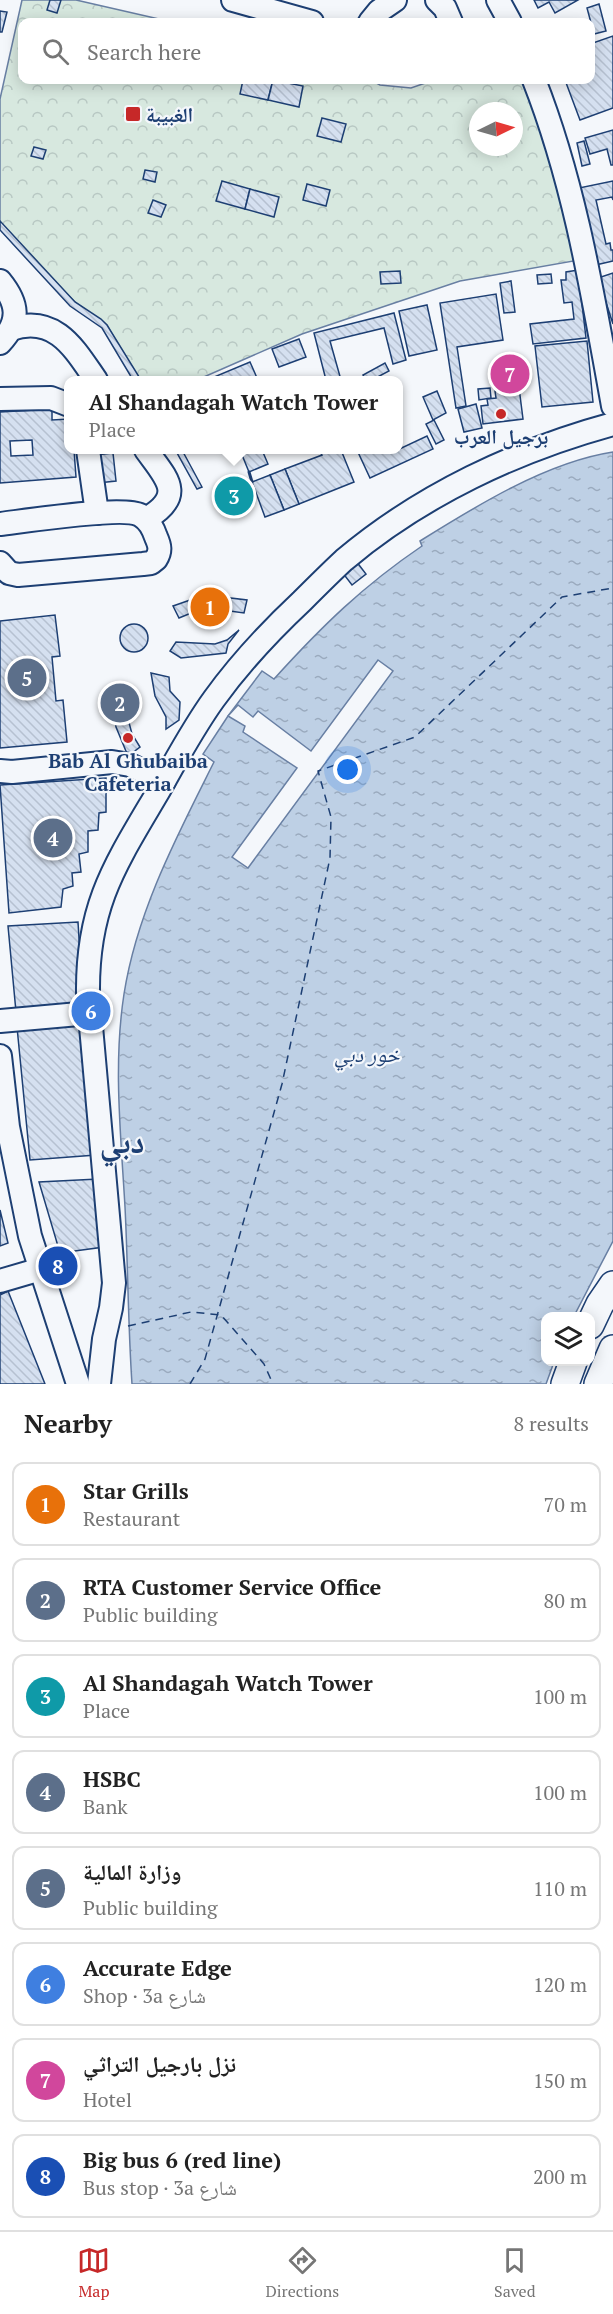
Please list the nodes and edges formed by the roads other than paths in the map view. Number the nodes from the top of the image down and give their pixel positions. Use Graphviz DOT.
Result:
graph roads {
  1 [pos="233,0"];
  2 [pos="395,0"];
  3 [pos="498,0"];
  4 [pos="298,18"];
  5 [pos="373,18"];
  6 [pos="508,18"];
  7 [pos="535,84"];
  8 [pos="0,281"];
  9 [pos="6,336"];
  10 [pos="92,376"];
  11 [pos="0,399"];
  12 [pos="64,403"];
  13 [pos="613,406"];
  14 [pos="613,424"];
  15 [pos="89,454"];
  16 [pos="149,454"];
  17 [pos="98,513"];
  18 [pos="146,519"];
  19 [pos="0,524"];
  20 [pos="0,563"];
  21 [pos="4,773"];
  22 [pos="164,781"];
  23 [pos="90,1013"];
  24 [pos="0,1021"];
  25 [pos="0,1056"];
  26 [pos="41,1269"];
  27 [pos="0,1281"];
  28 [pos="613,1285"];
  29 [pos="595,1316"];
  30 [pos="613,1348"];
  31 [pos="572,1366"];
  32 [pos="78,1384"];
  33 [pos="99,1384"];
  34 [pos="565,1384"];
  35 [pos="598,1384"];
  1 -- 4 [label="street"];
  2 -- 5 [label="street"];
  3 -- 6 [label="street"];
  7 -- 13 [label="street"];
  8 -- 9 [label="street"];
  9 -- 10 [label="street"];
  11 -- 12 [label="street"];
  14 -- 22 [label="street"];
  15 -- 17 [label="street"];
  16 -- 18 [label="street"];
  17 -- 18 [label="street"];
  17 -- 19 [label="street"];
  18 -- 20 [label="street"];
  21 -- 22 [label="street"];
  22 -- 23 [label="street"];
  23 -- 24 [label="street"];
  23 -- 33 [label="street"];
  25 -- 26 [label="street"];
  26 -- 27 [label="street"];
  26 -- 32 [label="street"];
  28 -- 29 [label="main road"];
  30 -- 35 [label="main road"];
  31 -- 34 [label="main road"];
}
